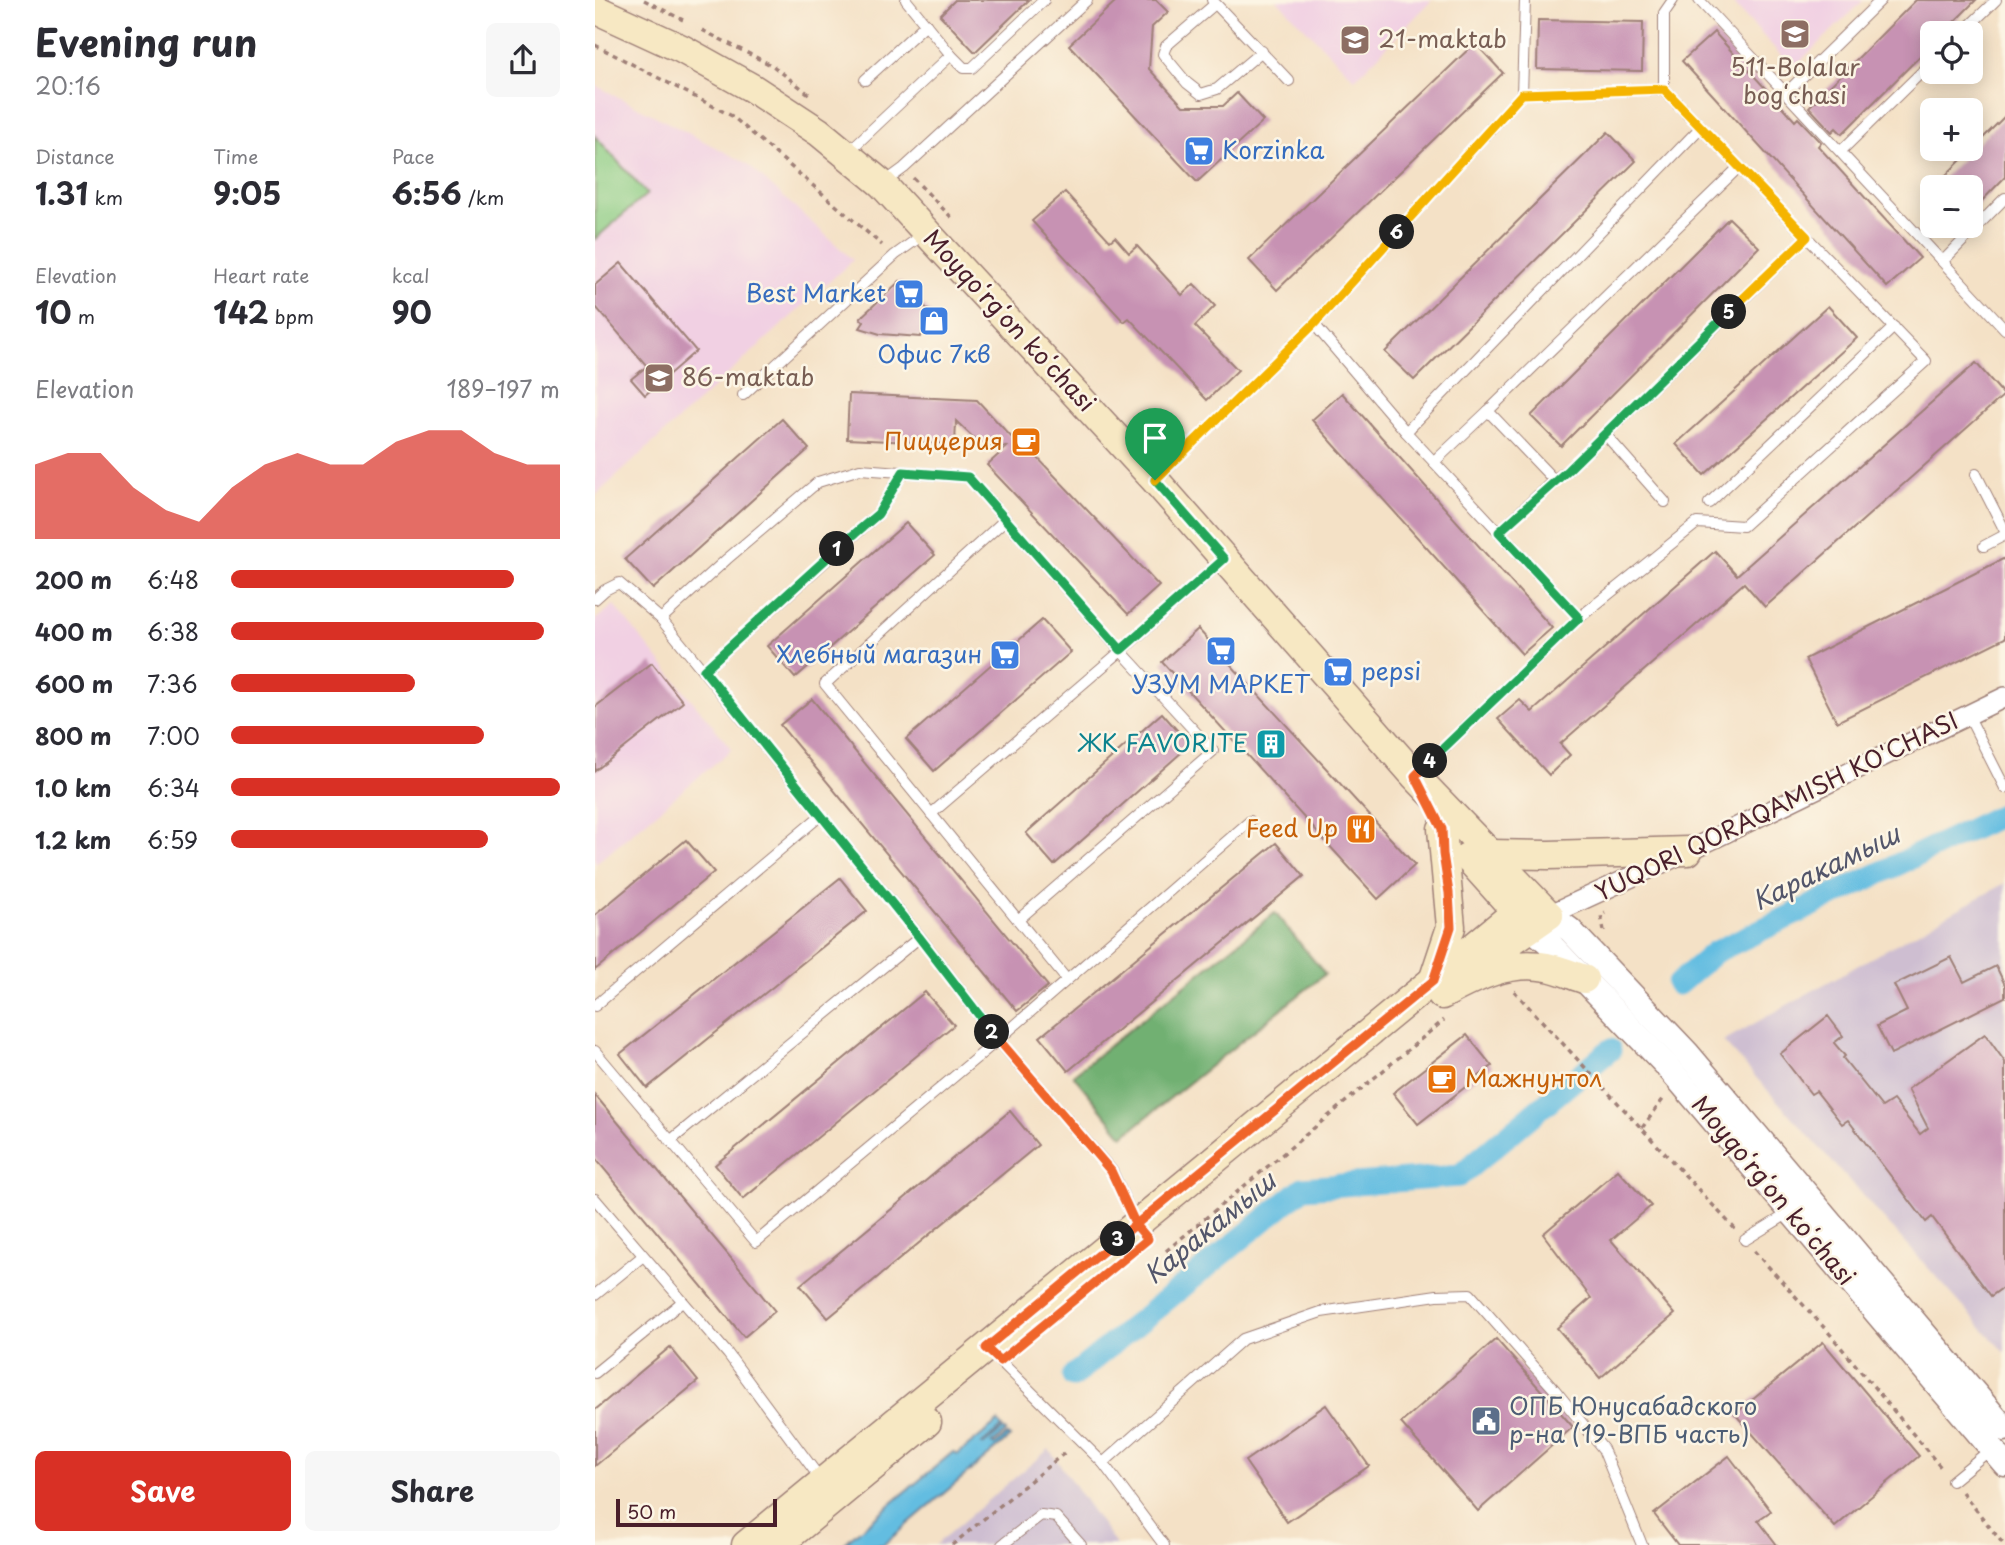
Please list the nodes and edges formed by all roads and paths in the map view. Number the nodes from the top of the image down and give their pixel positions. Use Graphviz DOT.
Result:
graph roads {
  1 [pos="906,0"];
  2 [pos="1044,0"];
  3 [pos="1087,0"];
  4 [pos="1525,0"];
  5 [pos="1673,0"];
  6 [pos="1699,0"];
  7 [pos="1881,0"];
  8 [pos="1996,0"];
  9 [pos="1213,2"];
  10 [pos="595,9"];
  11 [pos="1974,21"];
  12 [pos="926,24"];
  13 [pos="595,45"];
  14 [pos="1262,51"];
  15 [pos="951,55"];
  16 [pos="1920,74"];
  17 [pos="865,80"];
  18 [pos="1289,81"];
  19 [pos="1664,89"];
  20 [pos="1786,93"];
  21 [pos="1522,94"];
  22 [pos="1701,127"];
  23 [pos="1841,151"];
  24 [pos="846,153"];
  25 [pos="1739,167"];
  26 [pos="882,184"];
  27 [pos="2005,198"];
  28 [pos="927,232"];
  29 [pos="1807,237"];
  30 [pos="895,256"];
  31 [pos="1943,261"];
  32 [pos="1314,324"];
  33 [pos="1894,327"];
  34 [pos="2005,329"];
  35 [pos="743,395"];
  36 [pos="1488,411"];
  37 [pos="1406,432"];
  38 [pos="1605,434"];
  39 [pos="1434,462"];
  40 [pos="903,472"];
  41 [pos="1976,474"];
  42 [pos="1155,480"];
  43 [pos="1554,480"];
  44 [pos="1664,502"];
  45 [pos="1709,503"];
  46 [pos="1006,519"];
  47 [pos="1499,532"];
  48 [pos="2005,533"];
  49 [pos="1984,546"];
  50 [pos="1224,559"];
  51 [pos="595,598"];
  52 [pos="1579,618"];
  53 [pos="661,620"];
  54 [pos="1121,650"];
  55 [pos="704,670"];
  56 [pos="2005,697"];
  57 [pos="1968,715"];
  58 [pos="1415,776"];
  59 [pos="2005,788"];
  60 [pos="931,814"];
  61 [pos="820,816"];
  62 [pos="1251,821"];
  63 [pos="1442,829"];
  64 [pos="1688,851"];
  65 [pos="1490,854"];
  66 [pos="1613,909"];
  67 [pos="1532,918"];
  68 [pos="1018,919"];
  69 [pos="919,937"];
  70 [pos="1605,938"];
  71 [pos="1067,980"];
  72 [pos="1597,982"];
  73 [pos="1512,988"];
  74 [pos="1442,997"];
  75 [pos="595,1006"];
  76 [pos="998,1040"];
  77 [pos="595,1051"];
  78 [pos="1677,1060"];
  79 [pos="1665,1096"];
  80 [pos="1642,1128"];
  81 [pos="670,1141"];
  82 [pos="595,1199"];
  83 [pos="1789,1212"];
  84 [pos="1150,1238"];
  85 [pos="1745,1240"];
  86 [pos="643,1256"];
  87 [pos="595,1295"];
  88 [pos="682,1302"];
  89 [pos="993,1355"];
  90 [pos="595,1373"];
  91 [pos="1081,1441"];
  92 [pos="2001,1447"];
  93 [pos="1103,1463"];
  94 [pos="1952,1480"];
  95 [pos="830,1490"];
  96 [pos="746,1545"];
  97 [pos="778,1545"];
  98 [pos="952,1545"];
  99 [pos="1002,1545"];
  100 [pos="1081,1545"];
  101 [pos="1164,1545"];
  102 [pos="1642,1545"];
  103 [pos="2004,1545"];
  1 -- 12 [label="lane"];
  2 -- 15 [label="lane"];
  3 -- 26 [label="lane"];
  4 -- 21 [label="lane"];
  5 -- 19 [label="lane"];
  6 -- 20 [label="lane"];
  7 -- 20 [label="lane"];
  8 -- 11 [label="lane"];
  9 -- 14 [label="lane"];
  9 -- 14 [label="lane"];
  10 -- 24 [label="main road, Moyqoʻrgʻon koʻchasi"];
  12 -- 15 [label="lane"];
  12 -- 17 [label="lane"];
  13 -- 30 [label="path"];
  14 -- 18 [label="lane"];
  15 -- 24 [label="lane"];
  16 -- 23 [label="lane"];
  19 -- 21 [label="lane"];
  19 -- 22 [label="lane"];
  20 -- 23 [label="lane"];
  21 -- 32 [label="lane"];
  22 -- 25 [label="lane"];
  22 -- 37 [label="lane"];
  23 -- 31 [label="lane"];
  24 -- 26 [label="main road, Moyqoʻrgʻon koʻchasi"];
  25 -- 29 [label="lane"];
  25 -- 36 [label="lane"];
  26 -- 28 [label="main road, Moyqoʻrgʻon koʻchasi"];
  27 -- 31 [label="lane"];
  28 -- 30 [label="lane"];
  28 -- 42 [label="main road, Moyqoʻrgʻon koʻchasi"];
  29 -- 33 [label="lane"];
  29 -- 38 [label="lane"];
  30 -- 35 [label="lane"];
  31 -- 34 [label="lane"];
  32 -- 37 [label="lane"];
  32 -- 42 [label="lane"];
  33 -- 45 [label="lane"];
  33 -- 52 [label="lane"];
  36 -- 39 [label="lane"];
  36 -- 43 [label="lane"];
  37 -- 39 [label="lane"];
  38 -- 43 [label="lane"];
  38 -- 44 [label="lane"];
  39 -- 47 [label="lane"];
  40 -- 46 [label="lane"];
  40 -- 53 [label="lane"];
  40 -- 55 [label="lane"];
  41 -- 48 [label="lane"];
  42 -- 50 [label="main road, Moyqoʻrgʻon koʻchasi"];
  43 -- 47 [label="lane"];
  46 -- 54 [label="lane"];
  46 -- 60 [label="lane"];
  47 -- 52 [label="lane"];
  48 -- 49 [label="lane"];
  50 -- 54 [label="lane"];
  50 -- 58 [label="main road, Moyqoʻrgʻon koʻchasi"];
  51 -- 53 [label="lane"];
  52 -- 58 [label="lane"];
  53 -- 55 [label="lane"];
  54 -- 60 [label="lane"];
  54 -- 68 [label="lane"];
  55 -- 61 [label="lane"];
  56 -- 57 [label="street, YUQORI QORAQAMISH KO'CHASI"];
  57 -- 59 [label="lane"];
  57 -- 64 [label="street, YUQORI QORAQAMISH KO'CHASI"];
  58 -- 63 [label="main road"];
  58 -- 65 [label="main road"];
  60 -- 68 [label="lane"];
  61 -- 69 [label="lane"];
  61 -- 75 [label="lane"];
  62 -- 71 [label="lane"];
  63 -- 67 [label="main road"];
  63 -- 74 [label="main road"];
  64 -- 65 [label="main road"];
  64 -- 67 [label="street, YUQORI QORAQAMISH KO'CHASI"];
  65 -- 67 [label="main road"];
  66 -- 70 [label="path"];
  67 -- 72 [label="street, Moyqoʻrgʻon koʻchasi"];
  67 -- 74 [label="main road, YUQORI QORAQAMISH KO'CHASI"];
  68 -- 71 [label="lane"];
  69 -- 76 [label="lane"];
  69 -- 81 [label="lane"];
  71 -- 76 [label="lane"];
  72 -- 74 [label="main road"];
  72 -- 78 [label="street, Moyqoʻrgʻon koʻchasi"];
  73 -- 80 [label="path"];
  74 -- 84 [label="main road, YUQORI QORAQAMISH KO'CHASI"];
  74 -- 84 [label="path"];
  76 -- 81 [label="lane"];
  76 -- 84 [label="lane"];
  77 -- 81 [label="lane"];
  78 -- 83 [label="street, Moyqoʻrgʻon koʻchasi"];
  78 -- 92 [label="street, Moyqoʻrgʻon koʻchasi"];
  79 -- 80 [label="path"];
  80 -- 85 [label="path"];
  82 -- 86 [label="lane"];
  83 -- 85 [label="lane"];
  83 -- 92 [label="street, Moyqoʻrgʻon koʻchasi"];
  84 -- 89 [label="main road, YUQORI QORAQAMISH KO'CHASI"];
  85 -- 94 [label="path"];
  86 -- 87 [label="lane"];
  86 -- 88 [label="lane"];
  88 -- 90 [label="lane"];
  88 -- 95 [label="lane"];
  89 -- 91 [label="lane"];
  89 -- 95 [label="main road, YUQORI QORAQAMISH KO'CHASI"];
  91 -- 93 [label="lane"];
  91 -- 98 [label="path"];
  92 -- 94 [label="lane"];
  93 -- 101 [label="lane"];
  93 -- 102 [label="lane"];
  94 -- 103 [label="path"];
  95 -- 96 [label="main road, YUQORI QORAQAMISH KO'CHASI"];
  95 -- 97 [label="main road, YUQORI QORAQAMISH KO'CHASI"];
  99 -- 100 [label="lane"];
}
